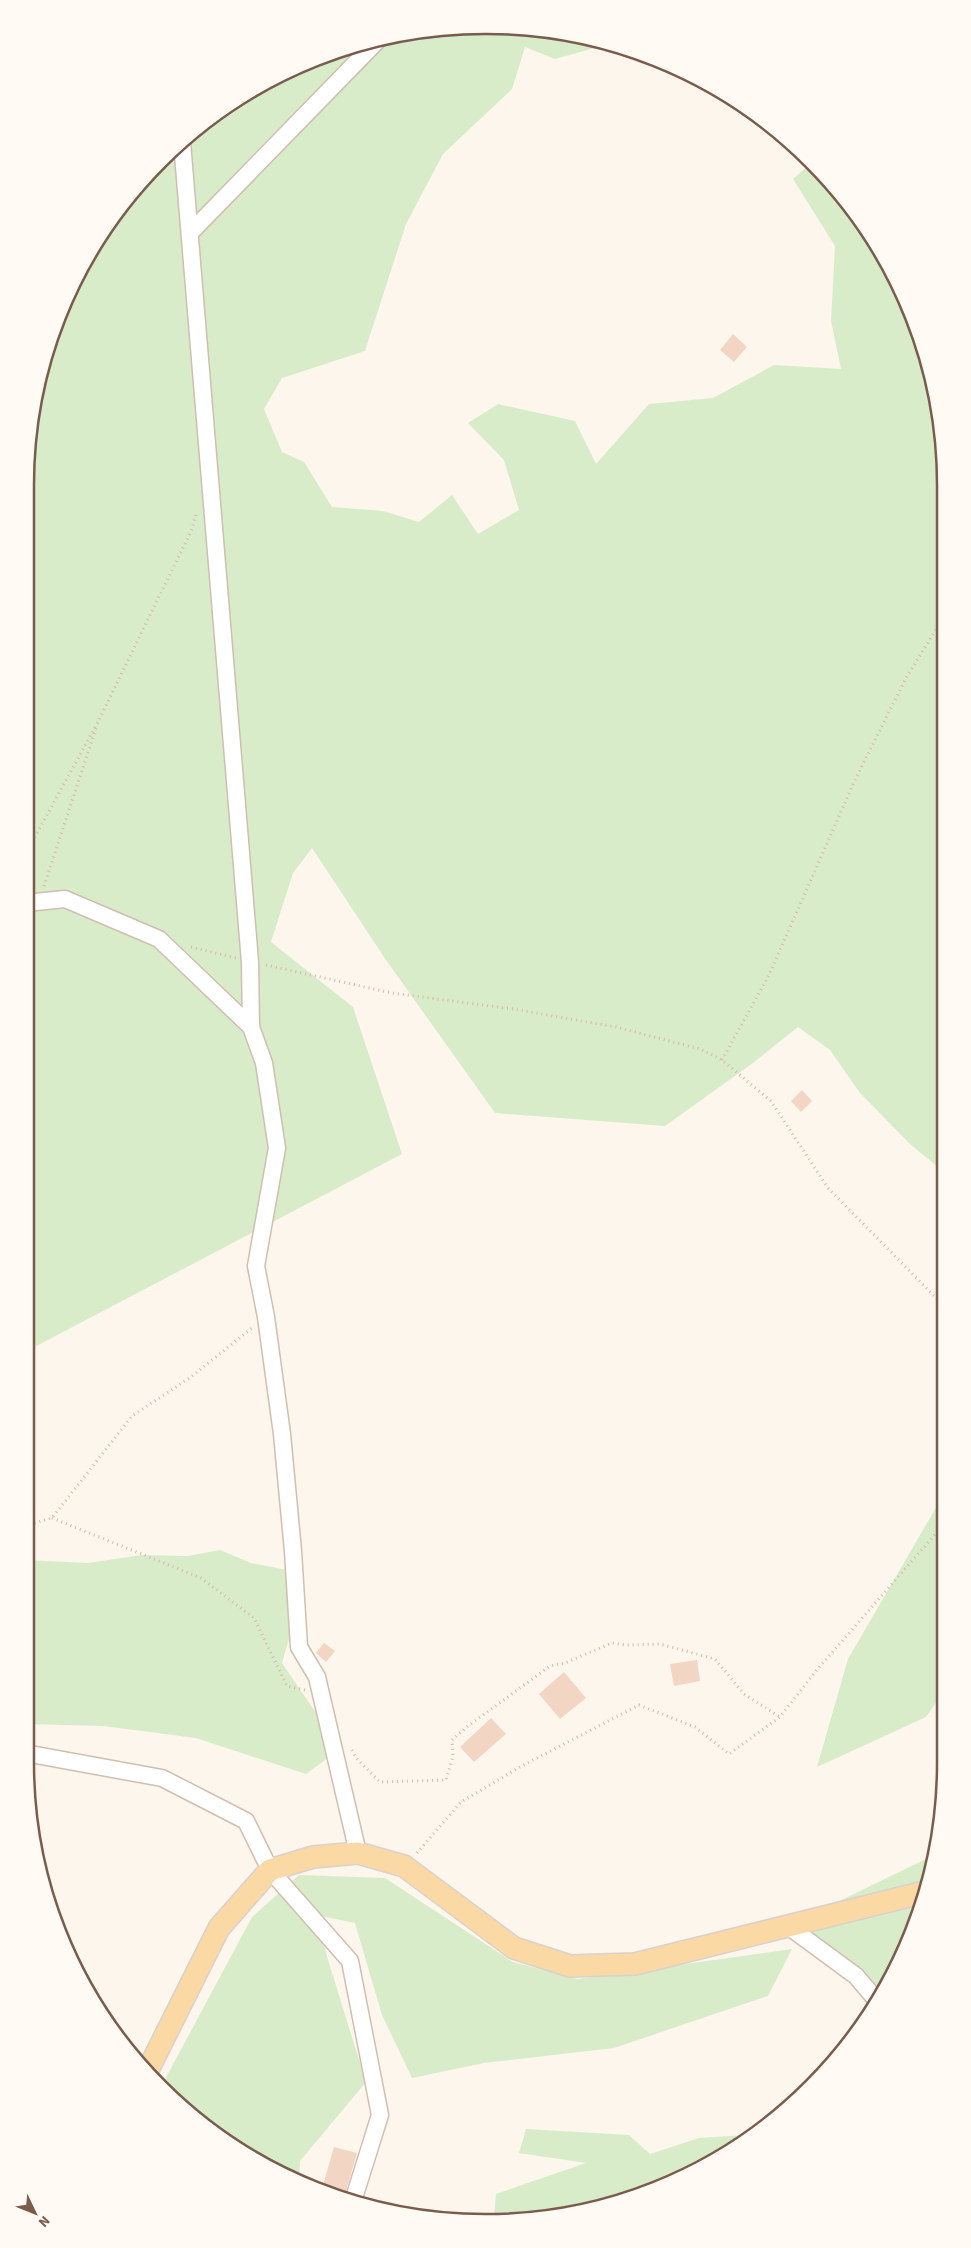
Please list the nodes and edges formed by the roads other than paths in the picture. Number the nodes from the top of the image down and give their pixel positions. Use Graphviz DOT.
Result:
graph roads {
  1 [pos="369,49"];
  2 [pos="183,151"];
  3 [pos="190,233"];
  4 [pos="34,902"];
  5 [pos="251,1027"];
  6 [pos="34,1755"];
  7 [pos="358,1853"];
  8 [pos="270,1870"];
  9 [pos="917,1894"];
  10 [pos="788,1926"];
  11 [pos="872,1995"];
  12 [pos="151,2065"];
  13 [pos="355,2195"];
  1 -- 3 [label="street"];
  2 -- 3 [label="street"];
  3 -- 5 [label="street"];
  4 -- 5 [label="street"];
  5 -- 7 [label="street"];
  6 -- 8 [label="street"];
  7 -- 8 [label="main road"];
  7 -- 10 [label="main road"];
  8 -- 12 [label="main road"];
  8 -- 13 [label="street"];
  9 -- 10 [label="main road"];
  10 -- 11 [label="street"];
}
